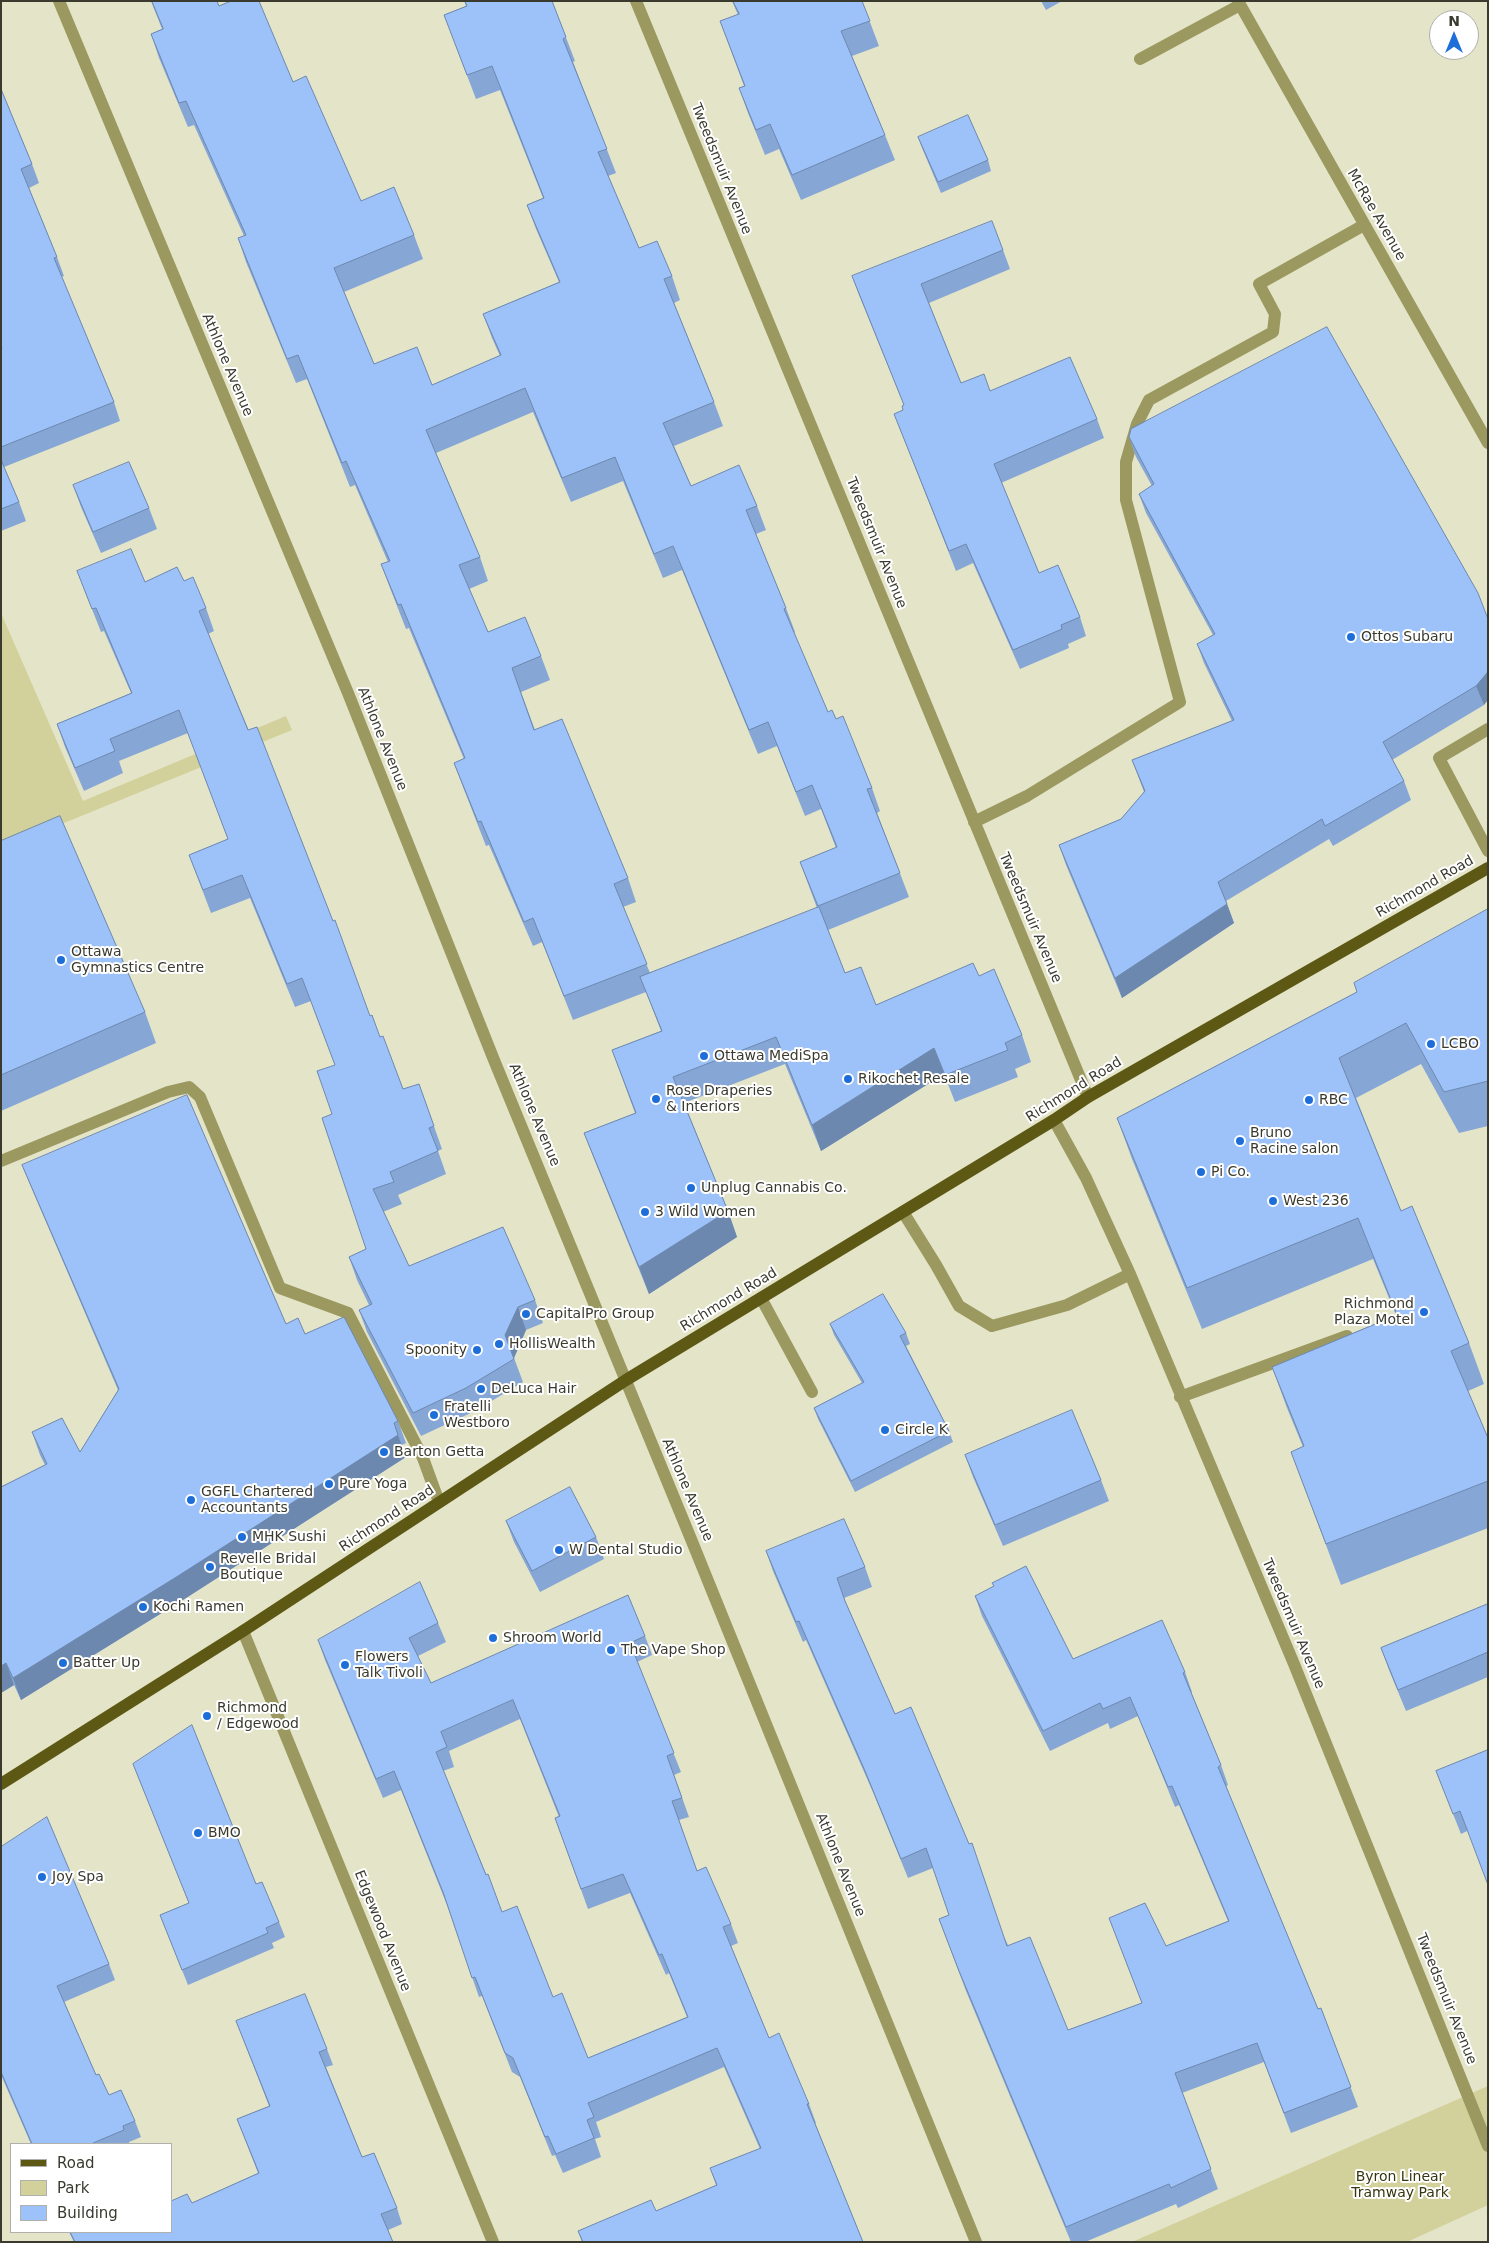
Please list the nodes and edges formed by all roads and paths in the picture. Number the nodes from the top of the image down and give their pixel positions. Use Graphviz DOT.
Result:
graph roads {
  1 [pos="59,1"];
  2 [pos="636,1"];
  3 [pos="1239,3"];
  4 [pos="1140,58"];
  5 [pos="1364,225"];
  6 [pos="1488,443"];
  7 [pos="1488,729"];
  8 [pos="974,822"];
  9 [pos="1488,852"];
  10 [pos="1488,868"];
  11 [pos="1088,1097"];
  12 [pos="1054,1120"];
  13 [pos="1,1161"];
  14 [pos="903,1212"];
  15 [pos="1130,1274"];
  16 [pos="761,1298"];
  17 [pos="1360,1332"];
  18 [pos="626,1380"];
  19 [pos="812,1392"];
  20 [pos="1180,1397"];
  21 [pos="439,1502"];
  22 [pos="243,1631"];
  23 [pos="1,1784"];
  24 [pos="1488,2146"];
  25 [pos="493,2242"];
  26 [pos="976,2242"];
  1 -- 18 [label="street, Athlone Avenue"];
  2 -- 8 [label="street, Tweedsmuir Avenue"];
  3 -- 4 [label="street"];
  3 -- 5 [label="street, McRae Avenue"];
  5 -- 6 [label="street, McRae Avenue"];
  5 -- 8 [label="street"];
  7 -- 9 [label="street"];
  8 -- 11 [label="street, Tweedsmuir Avenue"];
  10 -- 11 [label="main road, Richmond Road"];
  11 -- 12 [label="main road, Richmond Road"];
  12 -- 14 [label="main road, Richmond Road"];
  12 -- 15 [label="street, Tweedsmuir Avenue"];
  13 -- 21 [label="street"];
  14 -- 15 [label="street"];
  14 -- 16 [label="main road, Richmond Road"];
  15 -- 20 [label="street, Tweedsmuir Avenue"];
  16 -- 18 [label="main road, Richmond Road"];
  16 -- 19 [label="street"];
  17 -- 20 [label="street"];
  18 -- 21 [label="main road, Richmond Road"];
  18 -- 26 [label="street, Athlone Avenue"];
  20 -- 24 [label="street, Tweedsmuir Avenue"];
  21 -- 22 [label="main road, Richmond Road"];
  22 -- 23 [label="main road, Richmond Road"];
  22 -- 25 [label="street, Edgewood Avenue"];
}
